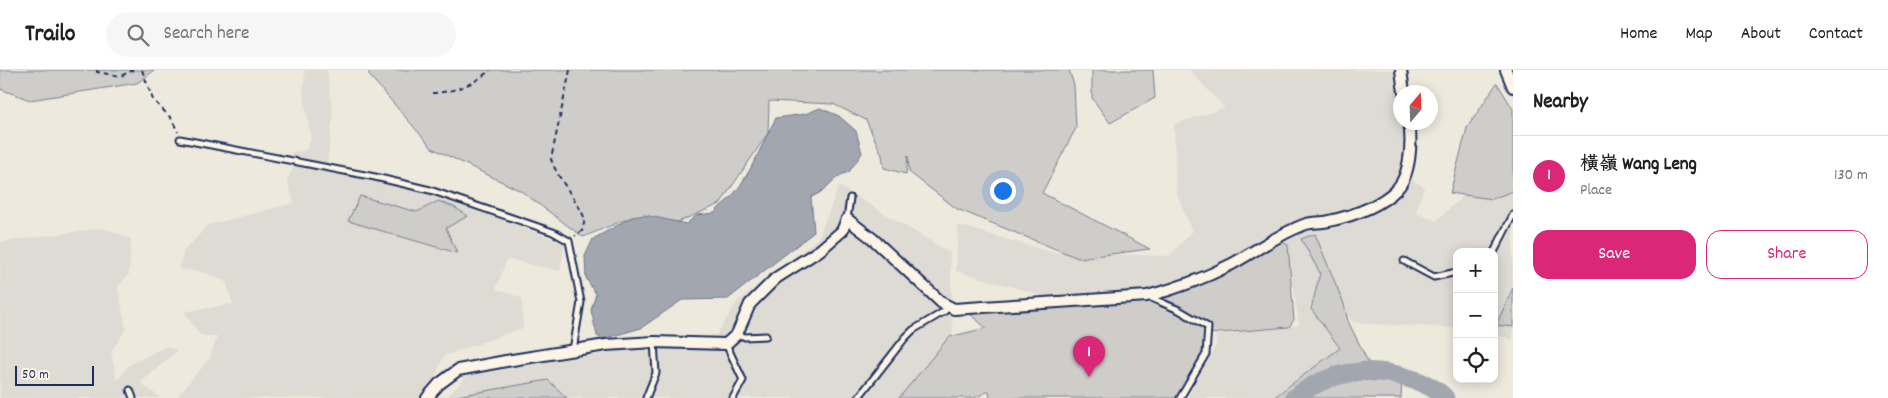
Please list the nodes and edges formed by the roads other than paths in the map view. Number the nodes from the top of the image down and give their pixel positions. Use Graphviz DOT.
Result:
graph roads {
  1 [pos="1401,70"];
  2 [pos="1506,70"];
  3 [pos="1403,85"];
  4 [pos="1513,87"];
  5 [pos="1409,130"];
  6 [pos="180,139"];
  7 [pos="850,198"];
  8 [pos="1513,215"];
  9 [pos="848,219"];
  10 [pos="1496,248"];
  11 [pos="1404,261"];
  12 [pos="1453,273"];
  13 [pos="1147,296"];
  14 [pos="947,307"];
  15 [pos="737,334"];
  16 [pos="766,336"];
  17 [pos="654,342"];
  18 [pos="726,344"];
  19 [pos="573,350"];
  20 [pos="130,390"];
  21 [pos="133,398"];
  22 [pos="427,398"];
  23 [pos="646,398"];
  24 [pos="733,398"];
  25 [pos="858,398"];
  26 [pos="1180,398"];
  1 -- 3 [label="street"];
  2 -- 4 [label="street"];
  5 -- 13 [label="street"];
  6 -- 19 [label="lane"];
  7 -- 9 [label="lane"];
  8 -- 10 [label="lane"];
  9 -- 14 [label="street"];
  9 -- 15 [label="street"];
  11 -- 12 [label="lane"];
  13 -- 14 [label="street"];
  13 -- 26 [label="lane"];
  14 -- 25 [label="lane"];
  15 -- 16 [label="lane"];
  15 -- 18 [label="street"];
  17 -- 18 [label="street"];
  17 -- 19 [label="street"];
  17 -- 23 [label="lane"];
  18 -- 24 [label="lane"];
  19 -- 22 [label="street"];
  20 -- 21 [label="lane"];
}
